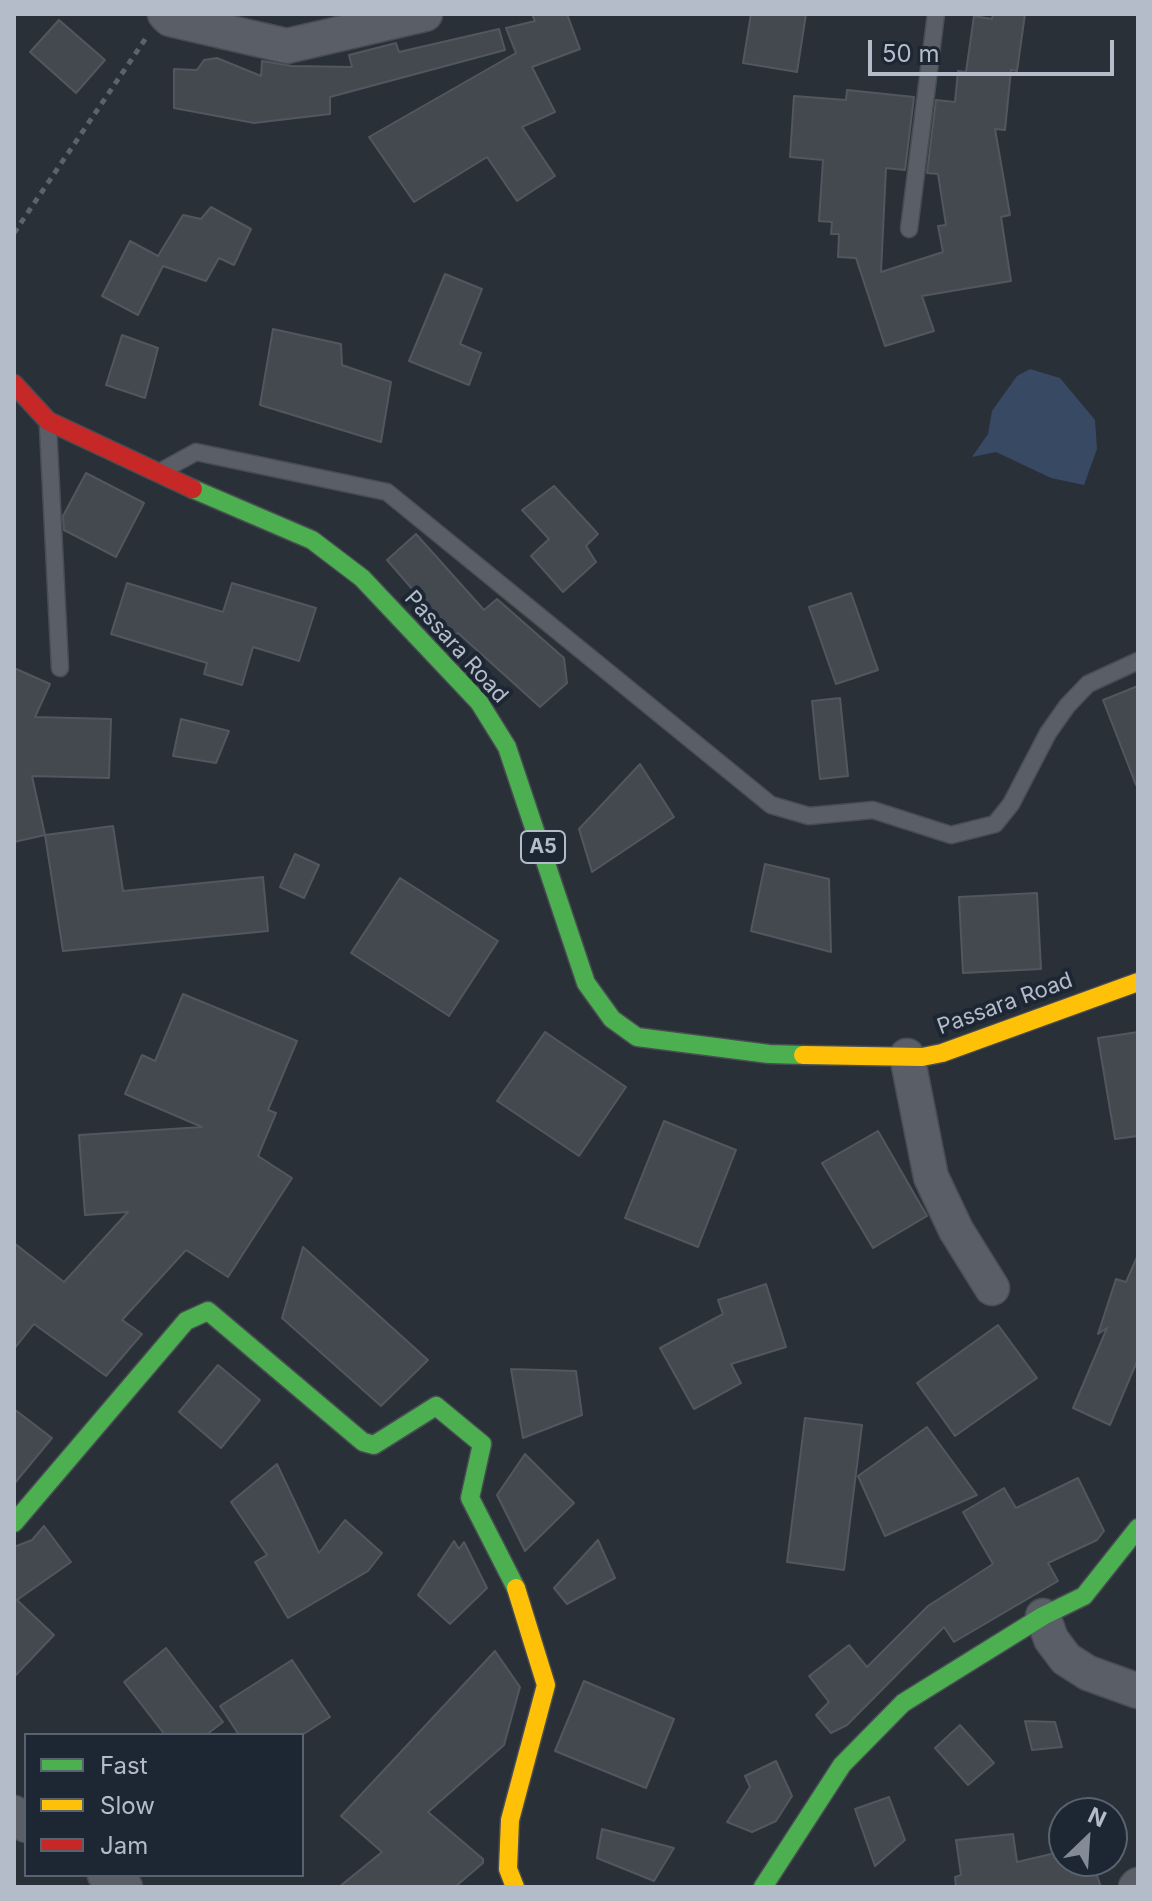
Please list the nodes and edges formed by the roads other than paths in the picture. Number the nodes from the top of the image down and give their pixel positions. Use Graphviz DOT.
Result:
graph roads {
  1 [pos="425,14"];
  2 [pos="936,14"];
  3 [pos="167,17"];
  4 [pos="909,229"];
  5 [pos="14,384"];
  6 [pos="48,421"];
  7 [pos="157,474"];
  8 [pos="1138,661"];
  9 [pos="60,668"];
  10 [pos="1138,982"];
  11 [pos="907,1056"];
  12 [pos="992,1288"];
  13 [pos="14,1523"];
  14 [pos="1138,1528"];
  15 [pos="1043,1616"];
  16 [pos="1138,1691"];
  17 [pos="515,1887"];
  18 [pos="763,1887"];
  1 -- 3 [label="street"];
  2 -- 4 [label="lane"];
  5 -- 6 [label="main road, Passara Road / A5"];
  6 -- 7 [label="main road, Passara Road / A5"];
  6 -- 9 [label="lane"];
  7 -- 8 [label="lane"];
  7 -- 11 [label="main road, Passara Road / A5"];
  10 -- 11 [label="main road, Passara Road / A5"];
  11 -- 12 [label="street"];
  13 -- 17 [label="main road"];
  14 -- 15 [label="main road"];
  15 -- 16 [label="street"];
  15 -- 18 [label="main road"];
}
